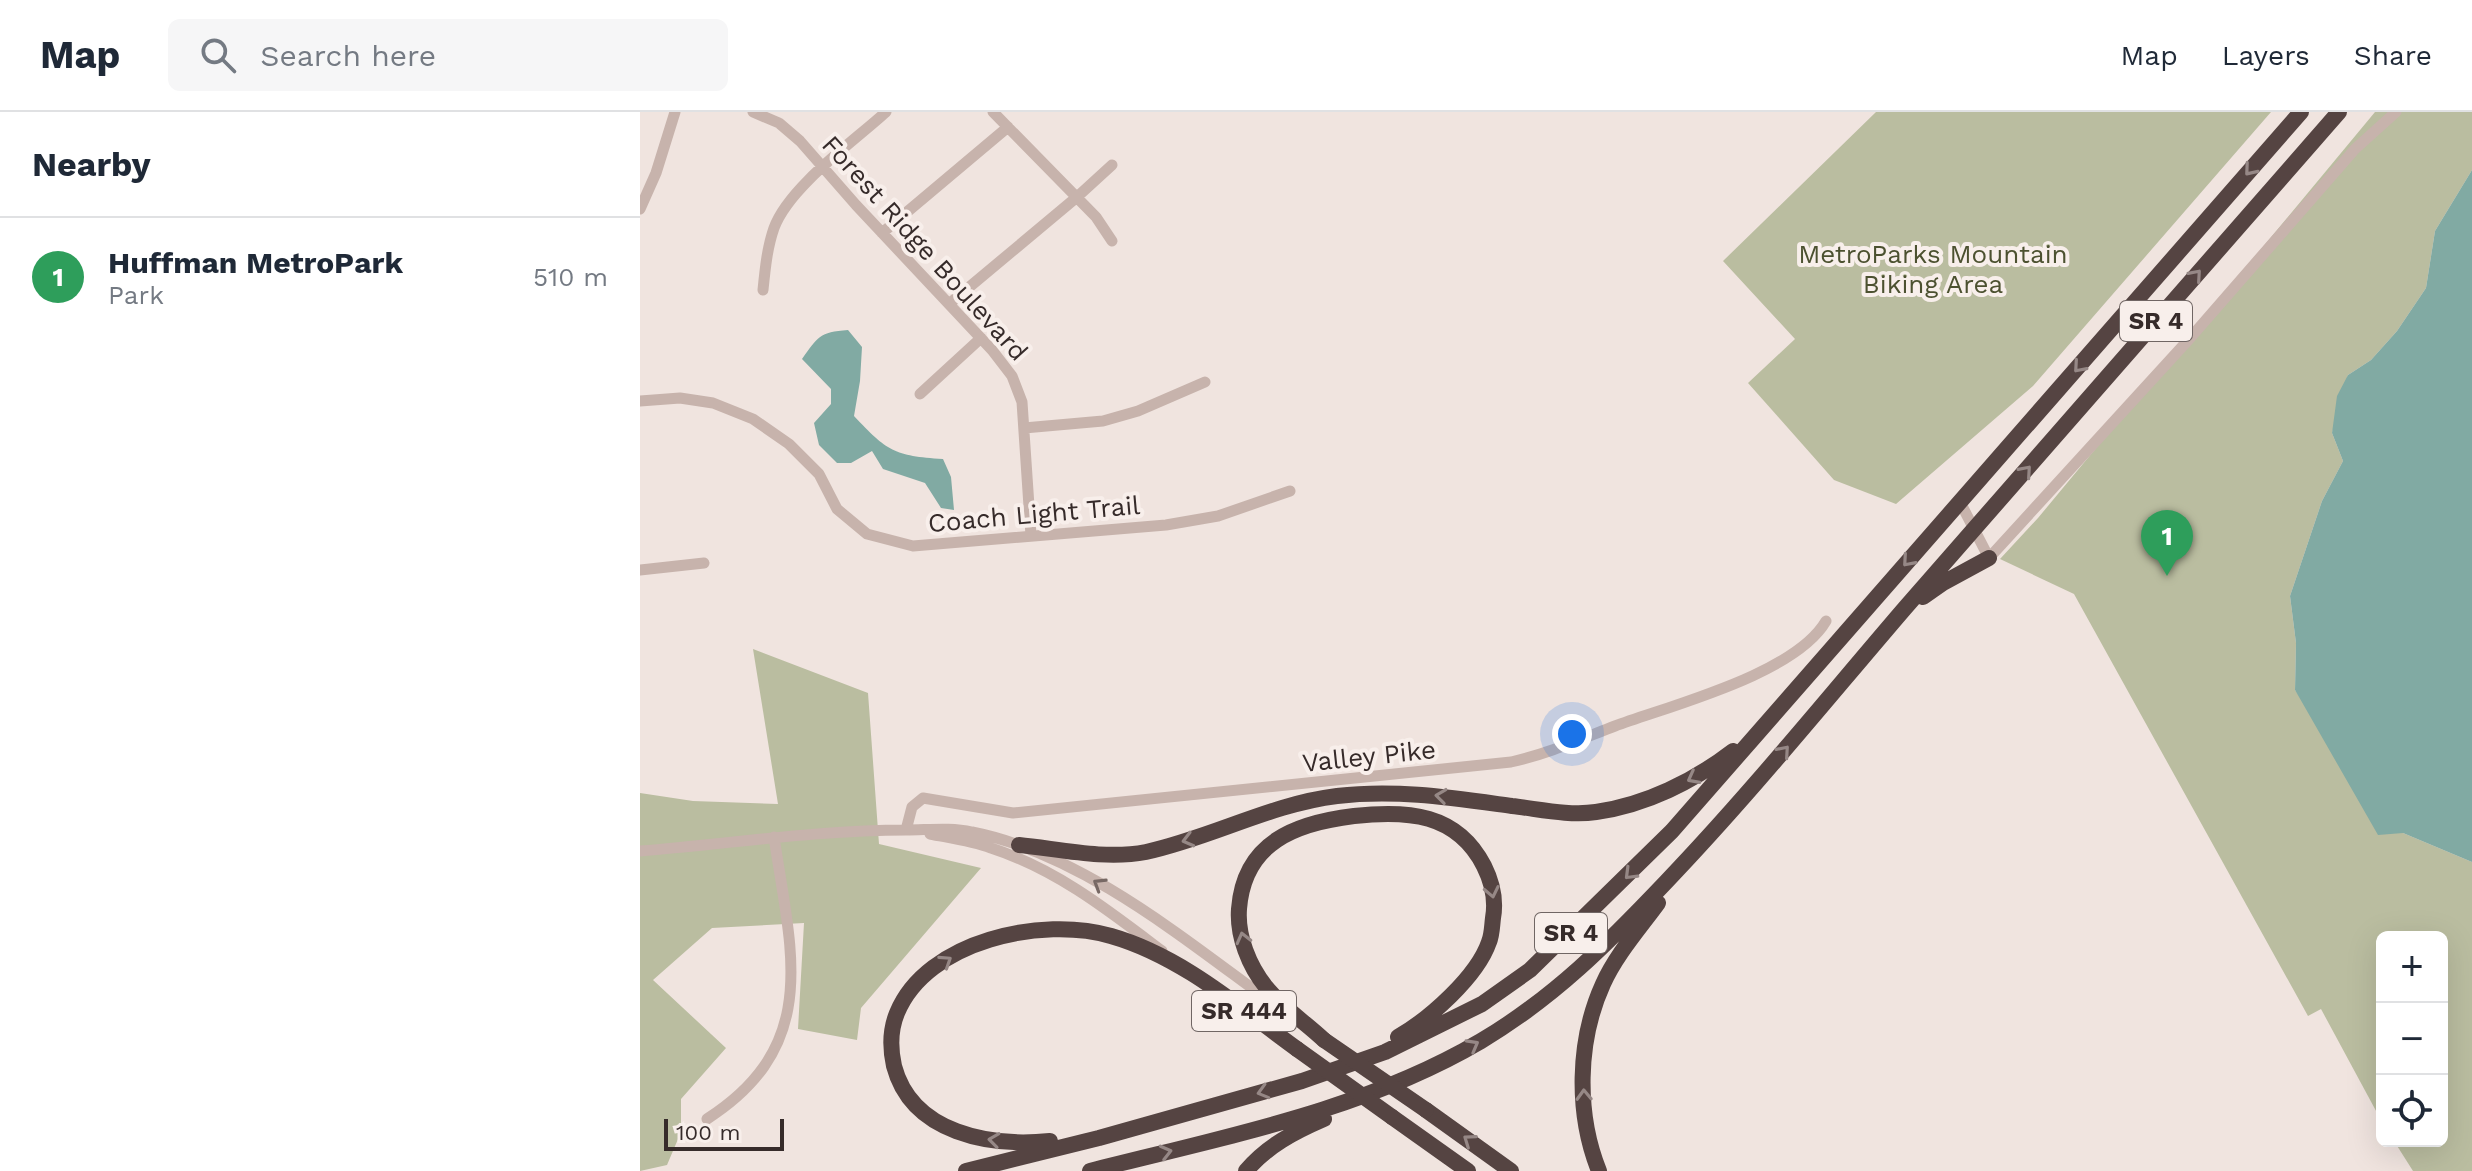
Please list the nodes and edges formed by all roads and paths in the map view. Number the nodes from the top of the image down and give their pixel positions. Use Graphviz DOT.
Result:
graph roads {
  1 [pos="675,112"];
  2 [pos="753,112"];
  3 [pos="886,112"];
  4 [pos="993,112"];
  5 [pos="2301,112"];
  6 [pos="2339,112"];
  7 [pos="2396,112"];
  8 [pos="1008,127"];
  9 [pos="1112,165"];
  10 [pos="823,168"];
  11 [pos="1077,197"];
  12 [pos="640,209"];
  13 [pos="882,233"];
  14 [pos="1112,241"];
  15 [pos="763,290"];
  16 [pos="949,304"];
  17 [pos="981,338"];
  18 [pos="1205,382"];
  19 [pos="920,394"];
  20 [pos="640,401"];
  21 [pos="1024,428"];
  22 [pos="1290,491"];
  23 [pos="1960,502"];
  24 [pos="1974,530"];
  25 [pos="1031,536"];
  26 [pos="1989,558"];
  27 [pos="704,563"];
  28 [pos="640,570"];
  29 [pos="1905,609"];
  30 [pos="1826,621"];
  31 [pos="1757,733"];
  32 [pos="906,830"];
  33 [pos="774,837"];
  34 [pos="1019,845"];
  35 [pos="640,851"];
  36 [pos="1695,852"];
  37 [pos="1191,973"];
  38 [pos="1324,1040"];
  39 [pos="1337,1068"];
  40 [pos="1376,1092"];
  41 [pos="1392,1117"];
  42 [pos="707,1119"];
  43 [pos="1099,1138"];
  44 [pos="966,1171"];
  45 [pos="1090,1171"];
  46 [pos="1246,1171"];
  47 [pos="1455,1171"];
  48 [pos="1468,1171"];
  49 [pos="1511,1171"];
  50 [pos="1599,1171"];
  1 -- 12 [label="street"];
  2 -- 10 [label="street, Forest Ridge Boulevard"];
  3 -- 10 [label="street"];
  4 -- 8 [label="street"];
  5 -- 23 [label="highway, SR 4, one-way"];
  24 -- 6 [label="highway, SR 4, one-way"];
  7 -- 26 [label="street"];
  8 -- 11 [label="street"];
  8 -- 13 [label="street"];
  9 -- 11 [label="street"];
  10 -- 13 [label="street, Forest Ridge Boulevard"];
  10 -- 15 [label="street"];
  11 -- 14 [label="street"];
  11 -- 16 [label="street"];
  13 -- 16 [label="street, Forest Ridge Boulevard"];
  16 -- 17 [label="street, Forest Ridge Boulevard"];
  17 -- 19 [label="street"];
  17 -- 21 [label="street, Forest Ridge Boulevard"];
  18 -- 21 [label="street"];
  20 -- 25 [label="street, Coach Light Trail"];
  21 -- 25 [label="street, Forest Ridge Boulevard"];
  22 -- 25 [label="street, Coach Light Trail"];
  23 -- 24 [label="street"];
  23 -- 31 [label="highway, SR 4, one-way"];
  24 -- 26 [label="street"];
  24 -- 29 [label="highway, SR 4"];
  26 -- 29 [label="highway"];
  27 -- 28 [label="street"];
  36 -- 29 [label="highway, SR 4, one-way"];
  30 -- 32 [label="street, Valley Pike"];
  31 -- 34 [label="highway, one-way"];
  31 -- 39 [label="highway, SR 4, one-way"];
  32 -- 33 [label="street"];
  32 -- 34 [label="street"];
  32 -- 37 [label="street"];
  33 -- 35 [label="street"];
  33 -- 42 [label="street"];
  38 -- 34 [label="street, one-way"];
  40 -- 36 [label="highway, SR 4, one-way"];
  50 -- 36 [label="highway, one-way"];
  37 -- 41 [label="highway, SR 444, bridge"];
  43 -- 37 [label="highway, one-way"];
  38 -- 39 [label="highway, one-way"];
  49 -- 38 [label="highway, SR 444, one-way, bridge"];
  39 -- 43 [label="highway, SR 4, one-way"];
  45 -- 40 [label="highway, SR 4, one-way"];
  40 -- 46 [label="highway"];
  41 -- 47 [label="highway"];
  41 -- 48 [label="highway, SR 444"];
  43 -- 44 [label="highway, SR 4"];
}
